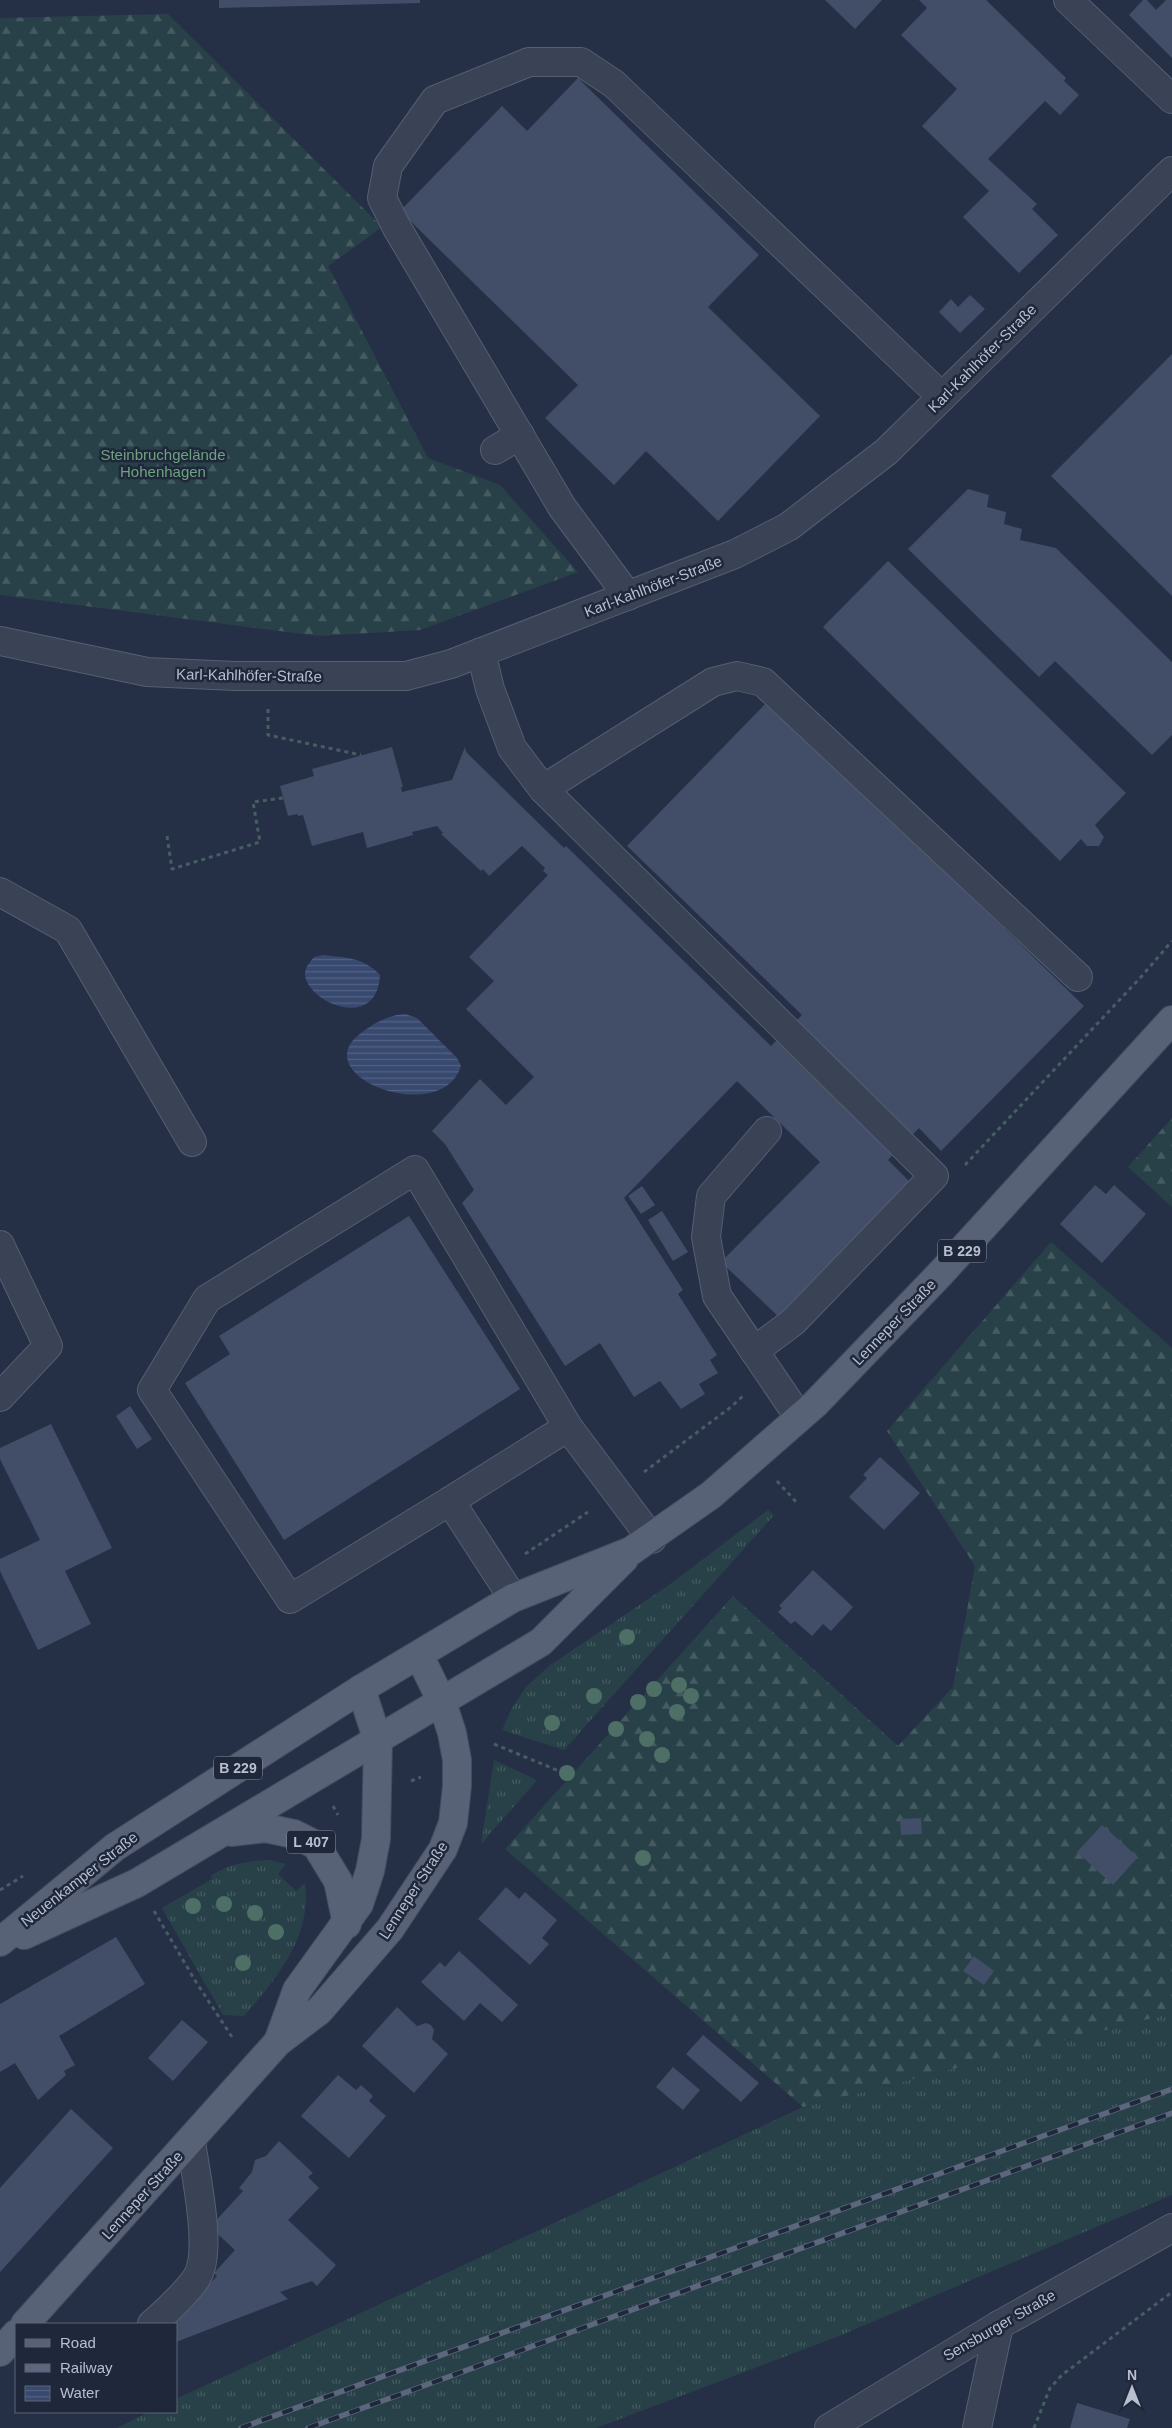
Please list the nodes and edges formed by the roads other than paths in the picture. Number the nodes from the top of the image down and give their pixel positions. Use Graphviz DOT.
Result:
graph roads {
  1 [pos="1068,0"];
  2 [pos="1172,99"];
  3 [pos="1172,171"];
  4 [pos="942,397"];
  5 [pos="520,435"];
  6 [pos="495,450"];
  7 [pos="628,596"];
  8 [pos="0,641"];
  9 [pos="481,652"];
  10 [pos="544,788"];
  11 [pos="0,892"];
  12 [pos="1078,977"];
  13 [pos="1172,1020"];
  14 [pos="767,1131"];
  15 [pos="192,1142"];
  16 [pos="0,1245"];
  17 [pos="754,1351"];
  18 [pos="0,1397"];
  19 [pos="799,1417"];
  20 [pos="568,1427"];
  21 [pos="450,1501"];
  22 [pos="642,1545"];
  23 [pos="513,1598"];
  24 [pos="419,1655"];
  25 [pos="361,1689"];
  26 [pos="442,1702"];
  27 [pos="378,1741"];
  28 [pos="222,1833"];
  29 [pos="346,1924"];
  30 [pos="0,1942"];
  31 [pos="0,1946"];
  32 [pos="278,2042"];
  33 [pos="191,2141"];
  34 [pos="1172,2228"];
  35 [pos="26,2323"];
  36 [pos="153,2323"];
  37 [pos="999,2325"];
  38 [pos="829,2428"];
  39 [pos="977,2428"];
  1 -- 2 [label="street"];
  3 -- 4 [label="street, Karl-Kahlhöfer-Straße"];
  4 -- 5 [label="street"];
  4 -- 7 [label="street, Karl-Kahlhöfer-Straße"];
  5 -- 6 [label="street"];
  5 -- 7 [label="street"];
  7 -- 9 [label="street, Karl-Kahlhöfer-Straße"];
  8 -- 9 [label="street, Karl-Kahlhöfer-Straße"];
  9 -- 10 [label="street"];
  10 -- 12 [label="street"];
  10 -- 17 [label="street"];
  11 -- 15 [label="street"];
  13 -- 19 [label="main road, Lenneper Straße / B 229"];
  14 -- 17 [label="street"];
  16 -- 18 [label="street"];
  17 -- 19 [label="street"];
  19 -- 22 [label="main road, Lenneper Straße / B 229"];
  20 -- 21 [label="street"];
  20 -- 21 [label="street"];
  20 -- 22 [label="street"];
  21 -- 23 [label="street"];
  22 -- 23 [label="main road, Lenneper Straße / B 229"];
  22 -- 26 [label="main road, Lenneper Straße / B 229"];
  23 -- 24 [label="main road, Lenneper Straße / B 229"];
  24 -- 25 [label="main road, B 229"];
  24 -- 26 [label="main road"];
  25 -- 27 [label="main road, Lenneper Straße"];
  25 -- 30 [label="main road, Neuenkamper Straße / B 229"];
  26 -- 27 [label="main road, B 229"];
  26 -- 32 [label="main road, Lenneper Straße"];
  27 -- 28 [label="main road, Neuenkamper Straße / B 229"];
  27 -- 29 [label="main road, Lenneper Straße"];
  28 -- 29 [label="main road, L 407"];
  28 -- 31 [label="main road, Neuenkamper Straße / B 229"];
  29 -- 32 [label="main road, Lenneper Straße"];
  32 -- 33 [label="main road, Lenneper Straße"];
  33 -- 35 [label="main road, Lenneper Straße"];
  33 -- 36 [label="street"];
  34 -- 37 [label="street, Sensburger Straße"];
  37 -- 38 [label="street, Sensburger Straße"];
  37 -- 39 [label="street"];
}
